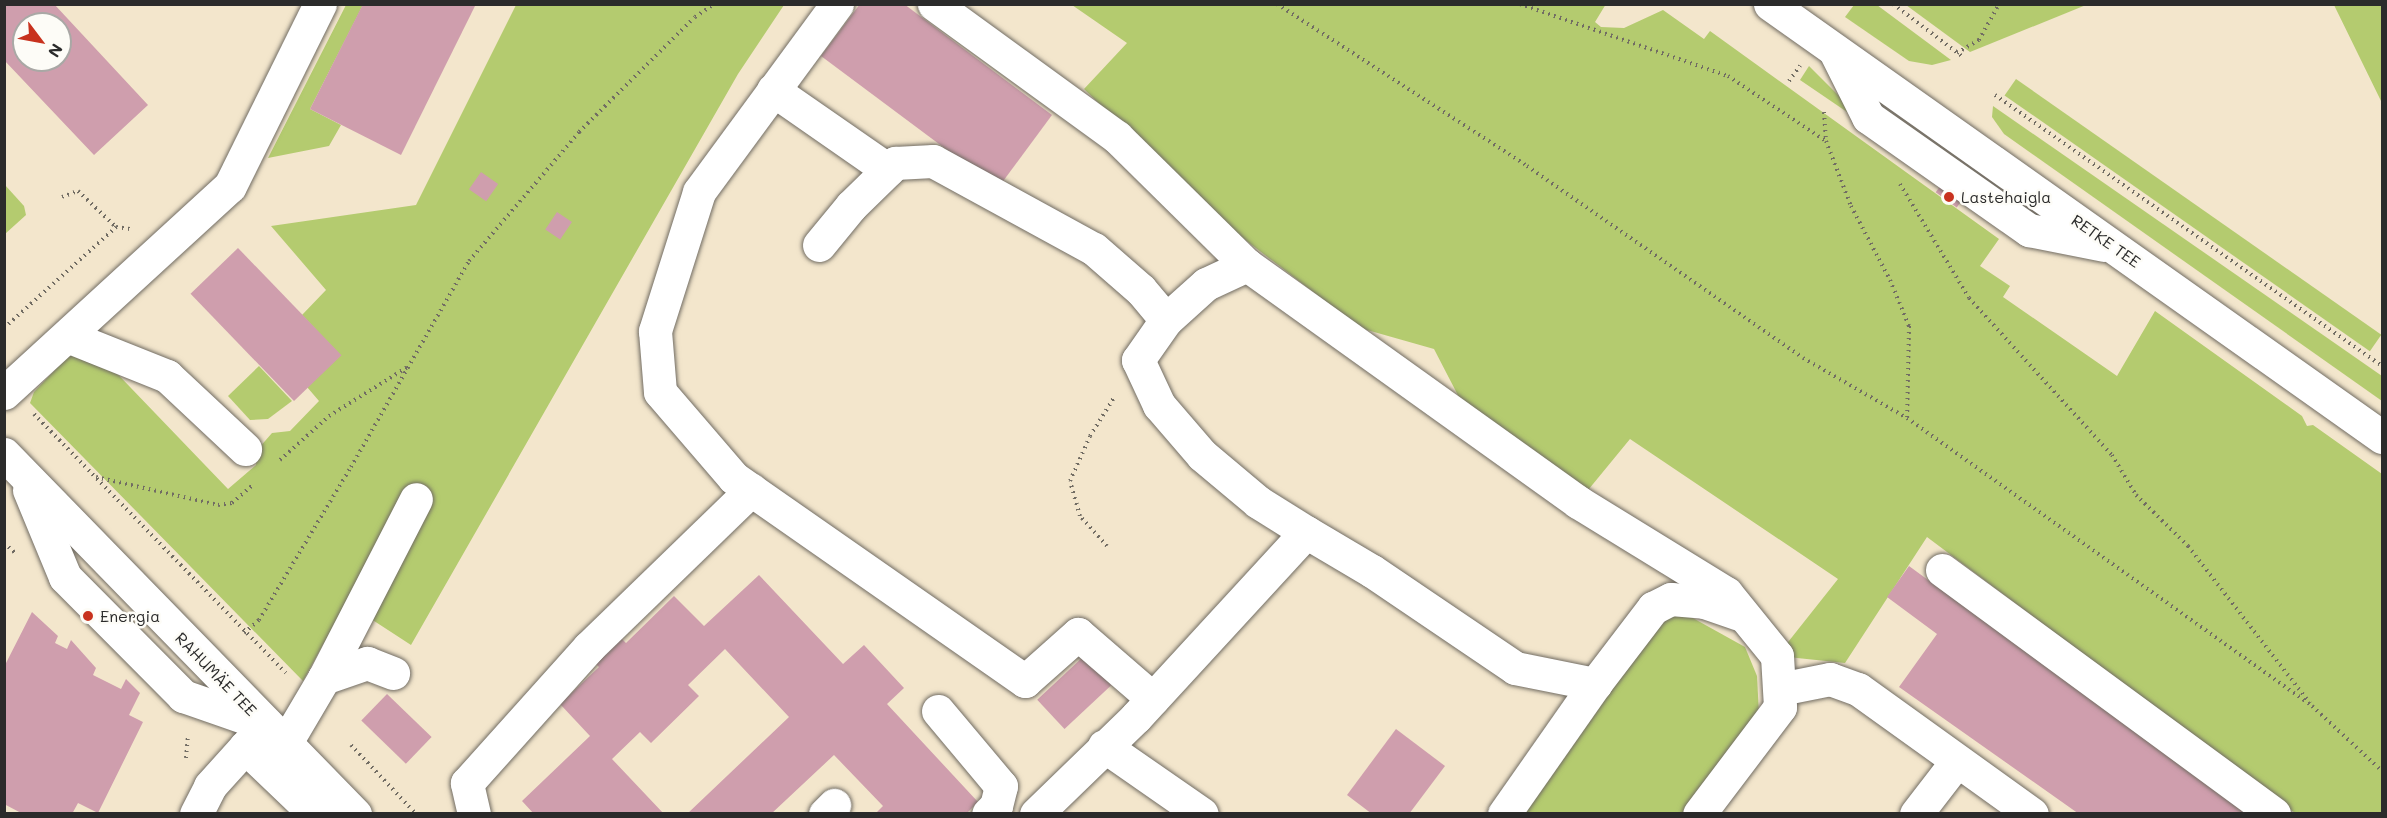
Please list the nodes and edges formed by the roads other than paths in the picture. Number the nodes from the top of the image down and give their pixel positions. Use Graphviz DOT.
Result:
graph roads {
  1 [pos="320,4"];
  2 [pos="837,4"];
  3 [pos="934,4"];
  4 [pos="1770,4"];
  5 [pos="773,90"];
  6 [pos="888,170"];
  7 [pos="819,245"];
  8 [pos="1247,265"];
  9 [pos="1166,320"];
  10 [pos="67,336"];
  11 [pos="7,391"];
  12 [pos="2382,437"];
  13 [pos="245,449"];
  14 [pos="13,463"];
  15 [pos="751,490"];
  16 [pos="416,499"];
  17 [pos="1306,532"];
  18 [pos="1942,570"];
  19 [pos="1748,618"];
  20 [pos="393,673"];
  21 [pos="324,678"];
  22 [pos="1595,684"];
  23 [pos="1780,689"];
  24 [pos="1153,699"];
  25 [pos="938,711"];
  26 [pos="265,738"];
  27 [pos="1104,746"];
  28 [pos="1956,762"];
  29 [pos="196,813"];
  30 [pos="315,813"];
  31 [pos="355,813"];
  32 [pos="474,813"];
  33 [pos="988,813"];
  34 [pos="1036,813"];
  35 [pos="1202,813"];
  36 [pos="1504,813"];
  37 [pos="1699,813"];
  38 [pos="1916,813"];
  39 [pos="2032,813"];
  40 [pos="2274,813"];
  1 -- 10 [label="street"];
  2 -- 5 [label="street"];
  3 -- 8 [label="street"];
  4 -- 12 [label="street, RETKE TEE"];
  5 -- 6 [label="street"];
  5 -- 15 [label="street"];
  6 -- 7 [label="street"];
  6 -- 9 [label="street"];
  8 -- 9 [label="street"];
  8 -- 19 [label="street"];
  9 -- 17 [label="street"];
  10 -- 11 [label="street"];
  10 -- 13 [label="street"];
  14 -- 26 [label="street, RAHUMÄE TEE"];
  15 -- 24 [label="street"];
  15 -- 32 [label="street"];
  16 -- 21 [label="street"];
  17 -- 22 [label="street"];
  17 -- 24 [label="street"];
  18 -- 40 [label="street"];
  19 -- 22 [label="street"];
  19 -- 23 [label="street"];
  20 -- 21 [label="street"];
  21 -- 26 [label="street"];
  22 -- 36 [label="street"];
  23 -- 28 [label="street"];
  23 -- 37 [label="street"];
  24 -- 27 [label="street"];
  25 -- 33 [label="street"];
  26 -- 29 [label="street"];
  26 -- 30 [label="street"];
  26 -- 31 [label="street, RAHUMÄE TEE"];
  27 -- 34 [label="street"];
  27 -- 35 [label="street"];
  28 -- 38 [label="street"];
  28 -- 39 [label="street"];
}
